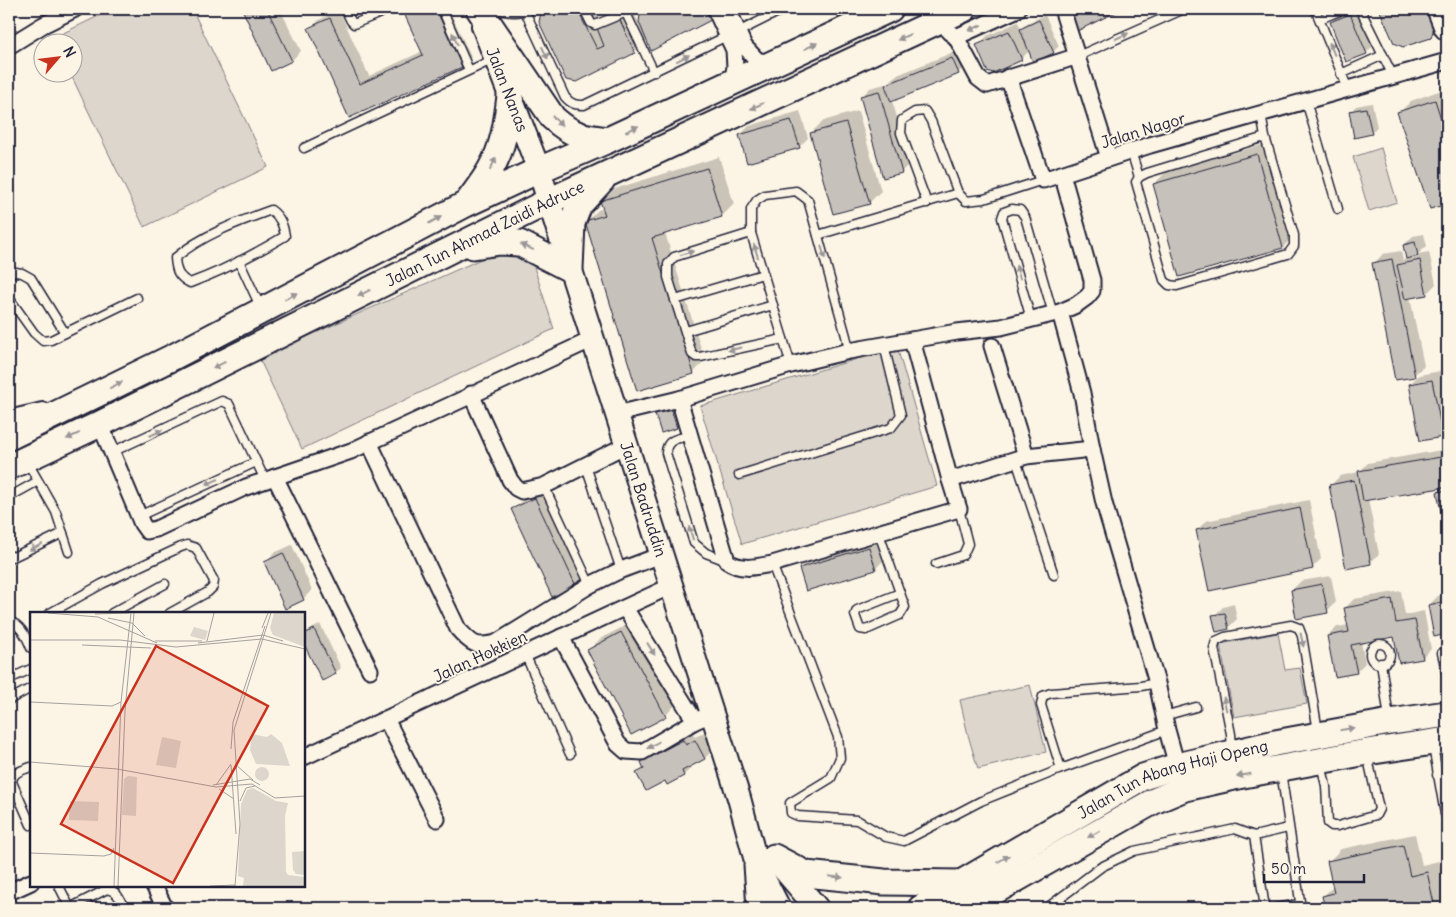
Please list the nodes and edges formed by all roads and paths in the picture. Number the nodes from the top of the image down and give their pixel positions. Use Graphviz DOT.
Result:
graph roads {
  1 [pos="75,9"];
  2 [pos="345,9"];
  3 [pos="390,9"];
  4 [pos="442,9"];
  5 [pos="478,9"];
  6 [pos="497,9"];
  7 [pos="584,9"];
  8 [pos="715,9"];
  9 [pos="728,9"];
  10 [pos="784,9"];
  11 [pos="890,9"];
  12 [pos="964,9"];
  13 [pos="1018,9"];
  14 [pos="1062,9"];
  15 [pos="1184,9"];
  16 [pos="1315,9"];
  17 [pos="1344,9"];
  18 [pos="1360,9"];
  19 [pos="1440,9"];
  20 [pos="527,10"];
  21 [pos="628,10"];
  22 [pos="1320,19"];
  23 [pos="934,22"];
  24 [pos="1447,27"];
  25 [pos="733,34"];
  26 [pos="956,37"];
  27 [pos="9,46"];
  28 [pos="1383,55"];
  29 [pos="1078,56"];
  30 [pos="496,58"];
  31 [pos="1447,61"];
  32 [pos="773,64"];
  33 [pos="469,70"];
  34 [pos="654,72"];
  35 [pos="1341,74"];
  36 [pos="1393,76"];
  37 [pos="1008,78"];
  38 [pos="732,83"];
  39 [pos="1348,89"];
  40 [pos="510,96"];
  41 [pos="1306,101"];
  42 [pos="1261,114"];
  43 [pos="1265,137"];
  44 [pos="608,140"];
  45 [pos="304,148"];
  46 [pos="1131,151"];
  47 [pos="1109,158"];
  48 [pos="539,170"];
  49 [pos="611,171"];
  50 [pos="1062,174"];
  51 [pos="1139,177"];
  52 [pos="1043,180"];
  53 [pos="958,193"];
  54 [pos="1004,193"];
  55 [pos="549,201"];
  56 [pos="927,203"];
  57 [pos="466,204"];
  58 [pos="1338,209"];
  59 [pos="1010,210"];
  60 [pos="751,233"];
  61 [pos="818,235"];
  62 [pos="455,248"];
  63 [pos="239,261"];
  64 [pos="570,268"];
  65 [pos="9,271"];
  66 [pos="763,274"];
  67 [pos="9,298"];
  68 [pos="137,298"];
  69 [pos="675,300"];
  70 [pos="773,305"];
  71 [pos="1447,308"];
  72 [pos="262,311"];
  73 [pos="1057,313"];
  74 [pos="1031,319"];
  75 [pos="1447,321"];
  76 [pos="686,330"];
  77 [pos="65,333"];
  78 [pos="783,338"];
  79 [pos="593,339"];
  80 [pos="912,340"];
  81 [pos="884,345"];
  82 [pos="992,346"];
  83 [pos="849,351"];
  84 [pos="791,365"];
  85 [pos="471,394"];
  86 [pos="679,399"];
  87 [pos="71,407"];
  88 [pos="617,414"];
  89 [pos="9,421"];
  90 [pos="100,424"];
  91 [pos="690,436"];
  92 [pos="9,437"];
  93 [pos="369,442"];
  94 [pos="626,445"];
  95 [pos="1092,449"];
  96 [pos="112,452"];
  97 [pos="1021,458"];
  98 [pos="256,462"];
  99 [pos="17,463"];
  100 [pos="586,466"];
  101 [pos="739,475"];
  102 [pos="270,479"];
  103 [pos="950,480"];
  104 [pos="38,482"];
  105 [pos="544,486"];
  106 [pos="9,497"];
  107 [pos="959,509"];
  108 [pos="139,516"];
  109 [pos="878,531"];
  110 [pos="63,533"];
  111 [pos="69,552"];
  112 [pos="9,555"];
  113 [pos="661,555"];
  114 [pos="727,561"];
  115 [pos="772,564"];
  116 [pos="936,564"];
  117 [pos="621,570"];
  118 [pos="1054,575"];
  119 [pos="165,584"];
  120 [pos="590,585"];
  121 [pos="671,586"];
  122 [pos="900,593"];
  123 [pos="625,608"];
  124 [pos="52,612"];
  125 [pos="114,612"];
  126 [pos="172,612"];
  127 [pos="9,621"];
  128 [pos="562,637"];
  129 [pos="9,639"];
  130 [pos="9,646"];
  131 [pos="30,646"];
  132 [pos="1447,652"];
  133 [pos="525,654"];
  134 [pos="1381,663"];
  135 [pos="30,670"];
  136 [pos="370,670"];
  137 [pos="1447,675"];
  138 [pos="9,680"];
  139 [pos="1158,683"];
  140 [pos="30,689"];
  141 [pos="9,700"];
  142 [pos="1196,707"];
  143 [pos="1447,714"];
  144 [pos="703,718"];
  145 [pos="386,719"];
  146 [pos="1390,722"];
  147 [pos="1166,723"];
  148 [pos="1318,734"];
  149 [pos="1440,741"];
  150 [pos="1232,752"];
  151 [pos="1367,752"];
  152 [pos="570,754"];
  153 [pos="305,757"];
  154 [pos="1321,761"];
  155 [pos="30,766"];
  156 [pos="1177,766"];
  157 [pos="1061,769"];
  158 [pos="1281,769"];
  159 [pos="1447,772"];
  160 [pos="1437,774"];
  161 [pos="1447,813"];
  162 [pos="437,819"];
  163 [pos="30,824"];
  164 [pos="1288,828"];
  165 [pos="1254,836"];
  166 [pos="766,861"];
  167 [pos="30,882"];
  168 [pos="60,887"];
  169 [pos="154,887"];
  170 [pos="9,892"];
  171 [pos="967,901"];
  172 [pos="1301,906"];
  173 [pos="70,908"];
  174 [pos="124,908"];
  175 [pos="165,908"];
  176 [pos="760,908"];
  177 [pos="779,908"];
  178 [pos="817,908"];
  179 [pos="921,908"];
  180 [pos="1047,908"];
  181 [pos="1265,908"];
  182 [pos="1276,908"];
  1 -- 27 [label="street"];
  2 -- 3 [label="lane"];
  33 -- 4 [label="lane, one-way"];
  5 -- 30 [label="main road, Jalan Nanas"];
  5 -- 44 [label="main road, one-way"];
  6 -- 20 [label="lane"];
  7 -- 21 [label="lane"];
  8 -- 25 [label="street"];
  9 -- 25 [label="street"];
  10 -- 25 [label="lane"];
  32 -- 11 [label="main road, Jalan Tun Ahmad Zaidi Adruce, one-way"];
  12 -- 23 [label="main road, Jalan Tun Ahmad Zaidi Adruce"];
  13 -- 26 [label="street, one-way"];
  14 -- 29 [label="street"];
  29 -- 15 [label="lane, one-way"];
  16 -- 22 [label="lane"];
  17 -- 22 [label="lane"];
  18 -- 28 [label="lane"];
  19 -- 24 [label="main road"];
  20 -- 34 [label="lane, one-way"];
  21 -- 34 [label="lane"];
  35 -- 22 [label="lane, one-way"];
  23 -- 26 [label="street"];
  23 -- 49 [label="main road, Jalan Tun Ahmad Zaidi Adruce, one-way"];
  25 -- 32 [label="street"];
  34 -- 25 [label="lane, one-way"];
  25 -- 38 [label="street"];
  26 -- 37 [label="street"];
  28 -- 35 [label="lane"];
  28 -- 36 [label="lane"];
  29 -- 37 [label="street"];
  29 -- 47 [label="street"];
  30 -- 33 [label="lane"];
  30 -- 40 [label="main road, Jalan Nanas"];
  31 -- 36 [label="street, Jalan Nagor"];
  32 -- 38 [label="main road, Jalan Tun Ahmad Zaidi Adruce"];
  33 -- 45 [label="lane"];
  35 -- 39 [label="lane"];
  36 -- 39 [label="street, Jalan Nagor"];
  37 -- 52 [label="street"];
  44 -- 38 [label="main road, Jalan Tun Ahmad Zaidi Adruce, one-way"];
  39 -- 41 [label="street, Jalan Nagor"];
  40 -- 48 [label="main road, Jalan Nanas"];
  57 -- 40 [label="main road, one-way"];
  41 -- 42 [label="street, Jalan Nagor"];
  41 -- 58 [label="lane"];
  42 -- 43 [label="lane"];
  42 -- 46 [label="street, Jalan Nagor"];
  43 -- 51 [label="lane"];
  43 -- 51 [label="lane"];
  44 -- 48 [label="main road, Jalan Tun Ahmad Zaidi Adruce"];
  46 -- 47 [label="street, Jalan Nagor"];
  46 -- 51 [label="lane"];
  47 -- 50 [label="street, Jalan Nagor"];
  48 -- 55 [label="main road, Jalan Nanas"];
  48 -- 57 [label="main road, Jalan Tun Ahmad Zaidi Adruce"];
  49 -- 55 [label="main road, Jalan Tun Ahmad Zaidi Adruce"];
  49 -- 64 [label="main road"];
  50 -- 52 [label="street, Jalan Nagor"];
  50 -- 73 [label="street"];
  52 -- 54 [label="lane, Jalan Nagor"];
  53 -- 54 [label="lane, Jalan Nagor"];
  53 -- 56 [label="lane"];
  53 -- 56 [label="lane"];
  54 -- 59 [label="lane"];
  55 -- 62 [label="main road, Jalan Tun Ahmad Zaidi Adruce"];
  55 -- 64 [label="main road, Jalan Badruddin"];
  56 -- 61 [label="lane"];
  72 -- 57 [label="main road, Jalan Tun Ahmad Zaidi Adruce, one-way"];
  59 -- 73 [label="lane"];
  74 -- 59 [label="lane, one-way"];
  60 -- 61 [label="lane"];
  66 -- 60 [label="lane, one-way"];
  69 -- 60 [label="lane, one-way"];
  61 -- 83 [label="lane, one-way"];
  64 -- 62 [label="main road, one-way"];
  62 -- 90 [label="main road, Jalan Tun Ahmad Zaidi Adruce, one-way"];
  63 -- 63 [label="lane"];
  63 -- 72 [label="lane"];
  64 -- 79 [label="main road, Jalan Badruddin"];
  65 -- 77 [label="lane"];
  66 -- 69 [label="lane"];
  66 -- 70 [label="lane"];
  67 -- 77 [label="lane"];
  68 -- 77 [label="lane"];
  69 -- 76 [label="lane"];
  70 -- 76 [label="lane"];
  70 -- 78 [label="lane"];
  71 -- 75 [label="lane"];
  87 -- 72 [label="main road, Jalan Tun Ahmad Zaidi Adruce, one-way"];
  73 -- 74 [label="street"];
  73 -- 95 [label="street"];
  74 -- 80 [label="street"];
  78 -- 76 [label="lane, one-way"];
  78 -- 84 [label="lane"];
  79 -- 85 [label="street"];
  79 -- 88 [label="main road, Jalan Badruddin"];
  80 -- 81 [label="street"];
  80 -- 103 [label="street"];
  81 -- 83 [label="street"];
  81 -- 101 [label="lane"];
  82 -- 97 [label="street"];
  83 -- 84 [label="street"];
  84 -- 86 [label="street"];
  85 -- 93 [label="street"];
  85 -- 105 [label="street"];
  86 -- 88 [label="street"];
  86 -- 91 [label="street"];
  87 -- 89 [label="street"];
  87 -- 92 [label="main road, Jalan Tun Ahmad Zaidi Adruce"];
  88 -- 94 [label="main road, Jalan Badruddin"];
  90 -- 96 [label="street"];
  90 -- 99 [label="main road, Jalan Tun Ahmad Zaidi Adruce, one-way"];
  91 -- 114 [label="street"];
  114 -- 91 [label="lane, one-way"];
  93 -- 102 [label="street"];
  93 -- 120 [label="street"];
  94 -- 100 [label="street"];
  94 -- 113 [label="main road, Jalan Badruddin"];
  95 -- 97 [label="street"];
  95 -- 139 [label="street"];
  96 -- 98 [label="lane, one-way"];
  96 -- 108 [label="street"];
  97 -- 103 [label="street"];
  97 -- 118 [label="lane"];
  98 -- 102 [label="lane"];
  98 -- 108 [label="lane, one-way"];
  99 -- 104 [label="lane"];
  100 -- 105 [label="street"];
  100 -- 117 [label="lane"];
  102 -- 108 [label="street"];
  102 -- 136 [label="street"];
  103 -- 107 [label="street"];
  104 -- 106 [label="lane"];
  104 -- 110 [label="lane"];
  105 -- 120 [label="lane"];
  107 -- 109 [label="street"];
  107 -- 116 [label="lane"];
  109 -- 115 [label="street"];
  109 -- 122 [label="lane"];
  110 -- 111 [label="lane"];
  110 -- 112 [label="lane, one-way"];
  113 -- 117 [label="street"];
  113 -- 121 [label="main road, Jalan Badruddin"];
  114 -- 115 [label="street"];
  115 -- 157 [label="lane"];
  117 -- 120 [label="street"];
  119 -- 125 [label="lane"];
  121 -- 123 [label="street, Jalan Hokkien"];
  121 -- 144 [label="main road, Jalan Badruddin"];
  122 -- 122 [label="lane"];
  123 -- 128 [label="street, Jalan Hokkien"];
  123 -- 144 [label="street, one-way"];
  124 -- 126 [label="lane"];
  127 -- 131 [label="lane"];
  128 -- 133 [label="street, Jalan Hokkien"];
  144 -- 128 [label="street, one-way"];
  129 -- 130 [label="lane"];
  132 -- 137 [label="lane"];
  133 -- 145 [label="street, Jalan Hokkien"];
  133 -- 152 [label="lane"];
  134 -- 146 [label="lane"];
  135 -- 138 [label="lane"];
  139 -- 147 [label="street"];
  139 -- 157 [label="lane"];
  140 -- 141 [label="lane"];
  142 -- 147 [label="lane"];
  143 -- 146 [label="main road, Jalan Tun Abang Haji Openg"];
  144 -- 166 [label="main road, Jalan Badruddin"];
  145 -- 153 [label="street, Jalan Hokkien"];
  145 -- 162 [label="street"];
  148 -- 146 [label="main road, Jalan Tun Abang Haji Openg, one-way"];
  147 -- 156 [label="street"];
  147 -- 157 [label="lane"];
  148 -- 150 [label="main road, Jalan Tun Abang Haji Openg"];
  150 -- 148 [label="lane, one-way"];
  149 -- 151 [label="main road, Jalan Tun Abang Haji Openg"];
  149 -- 160 [label="lane"];
  150 -- 156 [label="main road, Jalan Tun Abang Haji Openg"];
  151 -- 154 [label="main road, Jalan Tun Abang Haji Openg"];
  151 -- 154 [label="lane"];
  154 -- 158 [label="main road, Jalan Tun Abang Haji Openg"];
  155 -- 163 [label="lane"];
  171 -- 156 [label="main road, Jalan Tun Abang Haji Openg, one-way"];
  158 -- 164 [label="lane"];
  158 -- 171 [label="main road, Jalan Tun Abang Haji Openg, one-way"];
  159 -- 160 [label="lane"];
  160 -- 161 [label="lane"];
  164 -- 165 [label="lane"];
  164 -- 172 [label="lane"];
  165 -- 180 [label="lane"];
  165 -- 181 [label="lane"];
  166 -- 171 [label="main road, one-way"];
  166 -- 176 [label="main road"];
  166 -- 177 [label="main road, Jalan Badruddin"];
  166 -- 178 [label="main road, Jalan Badruddin"];
  167 -- 170 [label="street"];
  168 -- 173 [label="lane"];
  169 -- 175 [label="street"];
  171 -- 179 [label="main road, Jalan Tun Abang Haji Openg"];
  172 -- 182 [label="lane"];
  173 -- 174 [label="lane"];
}
